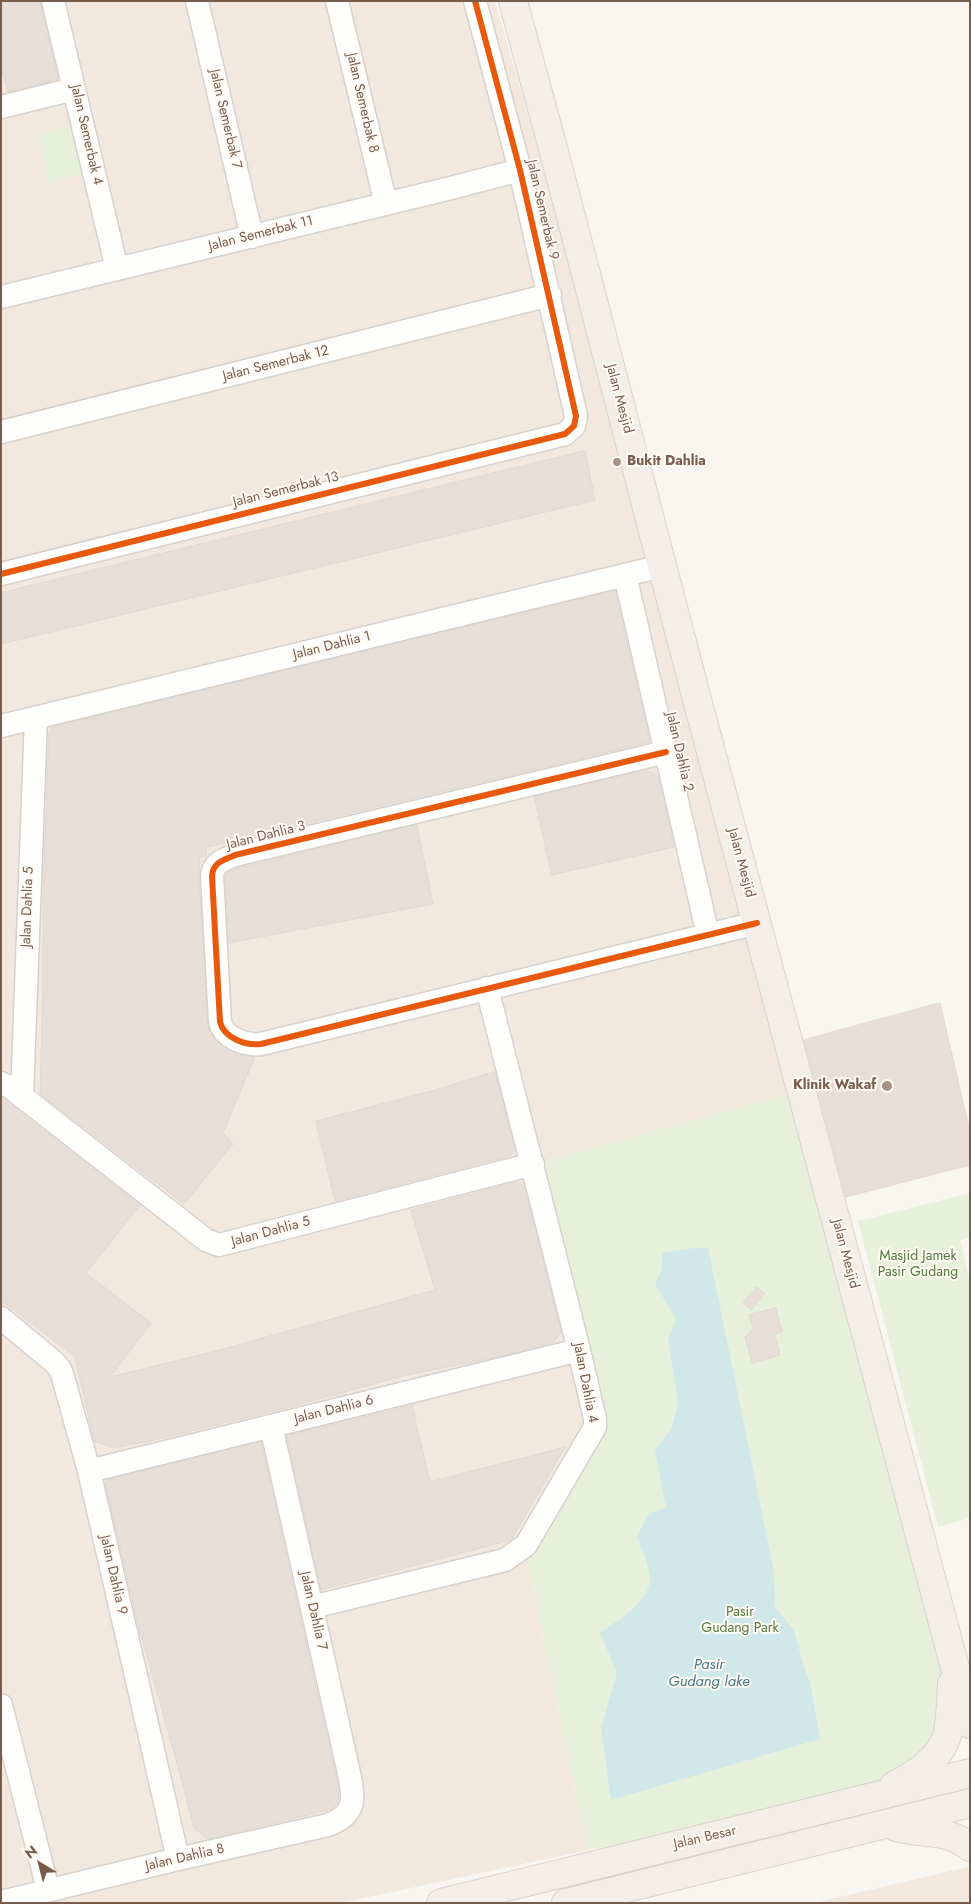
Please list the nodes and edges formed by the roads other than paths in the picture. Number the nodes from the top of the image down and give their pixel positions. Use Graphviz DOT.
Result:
graph roads {
  1 [pos="54,1"];
  2 [pos="197,1"];
  3 [pos="337,1"];
  4 [pos="475,1"];
  5 [pos="513,1"];
  6 [pos="74,89"];
  7 [pos="1,107"];
  8 [pos="520,170"];
  9 [pos="386,204"];
  10 [pos="252,236"];
  11 [pos="117,269"];
  12 [pos="550,295"];
  13 [pos="1,297"];
  14 [pos="574,426"];
  15 [pos="1,432"];
  16 [pos="662,566"];
  17 [pos="1,574"];
  18 [pos="625,575"];
  19 [pos="36,718"];
  20 [pos="1,726"];
  21 [pos="666,752"];
  22 [pos="757,923"];
  23 [pos="708,935"];
  24 [pos="487,988"];
  25 [pos="1,1083"];
  26 [pos="22,1097"];
  27 [pos="532,1164"];
  28 [pos="4,1325"];
  29 [pos="579,1350"];
  30 [pos="271,1426"];
  31 [pos="89,1471"];
  32 [pos="312,1607"];
  33 [pos="954,1663"];
  34 [pos="970,1693"];
  35 [pos="1,1705"];
  36 [pos="970,1724"];
  37 [pos="970,1774"];
  38 [pos="354,1796"];
  39 [pos="874,1798"];
  40 [pos="970,1803"];
  41 [pos="886,1824"];
  42 [pos="970,1847"];
  43 [pos="178,1859"];
  44 [pos="48,1890"];
  45 [pos="1,1902"];
  46 [pos="440,1903"];
  47 [pos="566,1903"];
  1 -- 6 [label="street, Jalan Semerbak 4"];
  2 -- 10 [label="street, Jalan Semerbak 7"];
  3 -- 9 [label="street, Jalan Semerbak 8"];
  4 -- 8 [label="street, Jalan Semerbak 9"];
  5 -- 16 [label="main road, Jalan Mesjid"];
  6 -- 7 [label="street"];
  6 -- 11 [label="street, Jalan Semerbak 4"];
  8 -- 9 [label="street, Jalan Semerbak 11"];
  8 -- 12 [label="street, Jalan Semerbak 9"];
  9 -- 10 [label="street, Jalan Semerbak 11"];
  10 -- 11 [label="street, Jalan Semerbak 11"];
  11 -- 13 [label="street, Jalan Semerbak 11"];
  12 -- 14 [label="street, Jalan Semerbak 9"];
  12 -- 15 [label="street, Jalan Semerbak 12"];
  14 -- 17 [label="street, Jalan Semerbak 13"];
  16 -- 18 [label="street, Jalan Dahlia 1"];
  16 -- 22 [label="main road, Jalan Mesjid"];
  18 -- 19 [label="street, Jalan Dahlia 1"];
  18 -- 21 [label="street, Jalan Dahlia 2"];
  19 -- 20 [label="street, Jalan Dahlia 1"];
  19 -- 26 [label="street, Jalan Dahlia 5"];
  21 -- 23 [label="street, Jalan Dahlia 2"];
  21 -- 24 [label="street, Jalan Dahlia 3"];
  22 -- 23 [label="street"];
  22 -- 33 [label="main road, Jalan Mesjid"];
  23 -- 24 [label="street"];
  24 -- 27 [label="street, Jalan Dahlia 4"];
  25 -- 26 [label="street, Jalan Dahlia 5"];
  26 -- 27 [label="street, Jalan Dahlia 5"];
  27 -- 29 [label="street, Jalan Dahlia 4"];
  28 -- 31 [label="street, Jalan Dahlia 9"];
  29 -- 30 [label="street, Jalan Dahlia 6"];
  29 -- 32 [label="street, Jalan Dahlia 4"];
  30 -- 31 [label="street, Jalan Dahlia 6"];
  30 -- 32 [label="street, Jalan Dahlia 7"];
  31 -- 43 [label="street, Jalan Dahlia 9"];
  32 -- 38 [label="street, Jalan Dahlia 7"];
  33 -- 34 [label="main road"];
  33 -- 36 [label="main road, Jalan Mesjid"];
  33 -- 39 [label="main road"];
  35 -- 44 [label="street"];
  37 -- 39 [label="main road, Jalan Besar"];
  38 -- 43 [label="street, Jalan Dahlia 8"];
  39 -- 46 [label="main road, Jalan Besar"];
  40 -- 41 [label="main road"];
  41 -- 42 [label="main road"];
  41 -- 47 [label="main road"];
  43 -- 44 [label="street, Jalan Dahlia 8"];
  44 -- 45 [label="street, Jalan Dahlia 8"];
}
